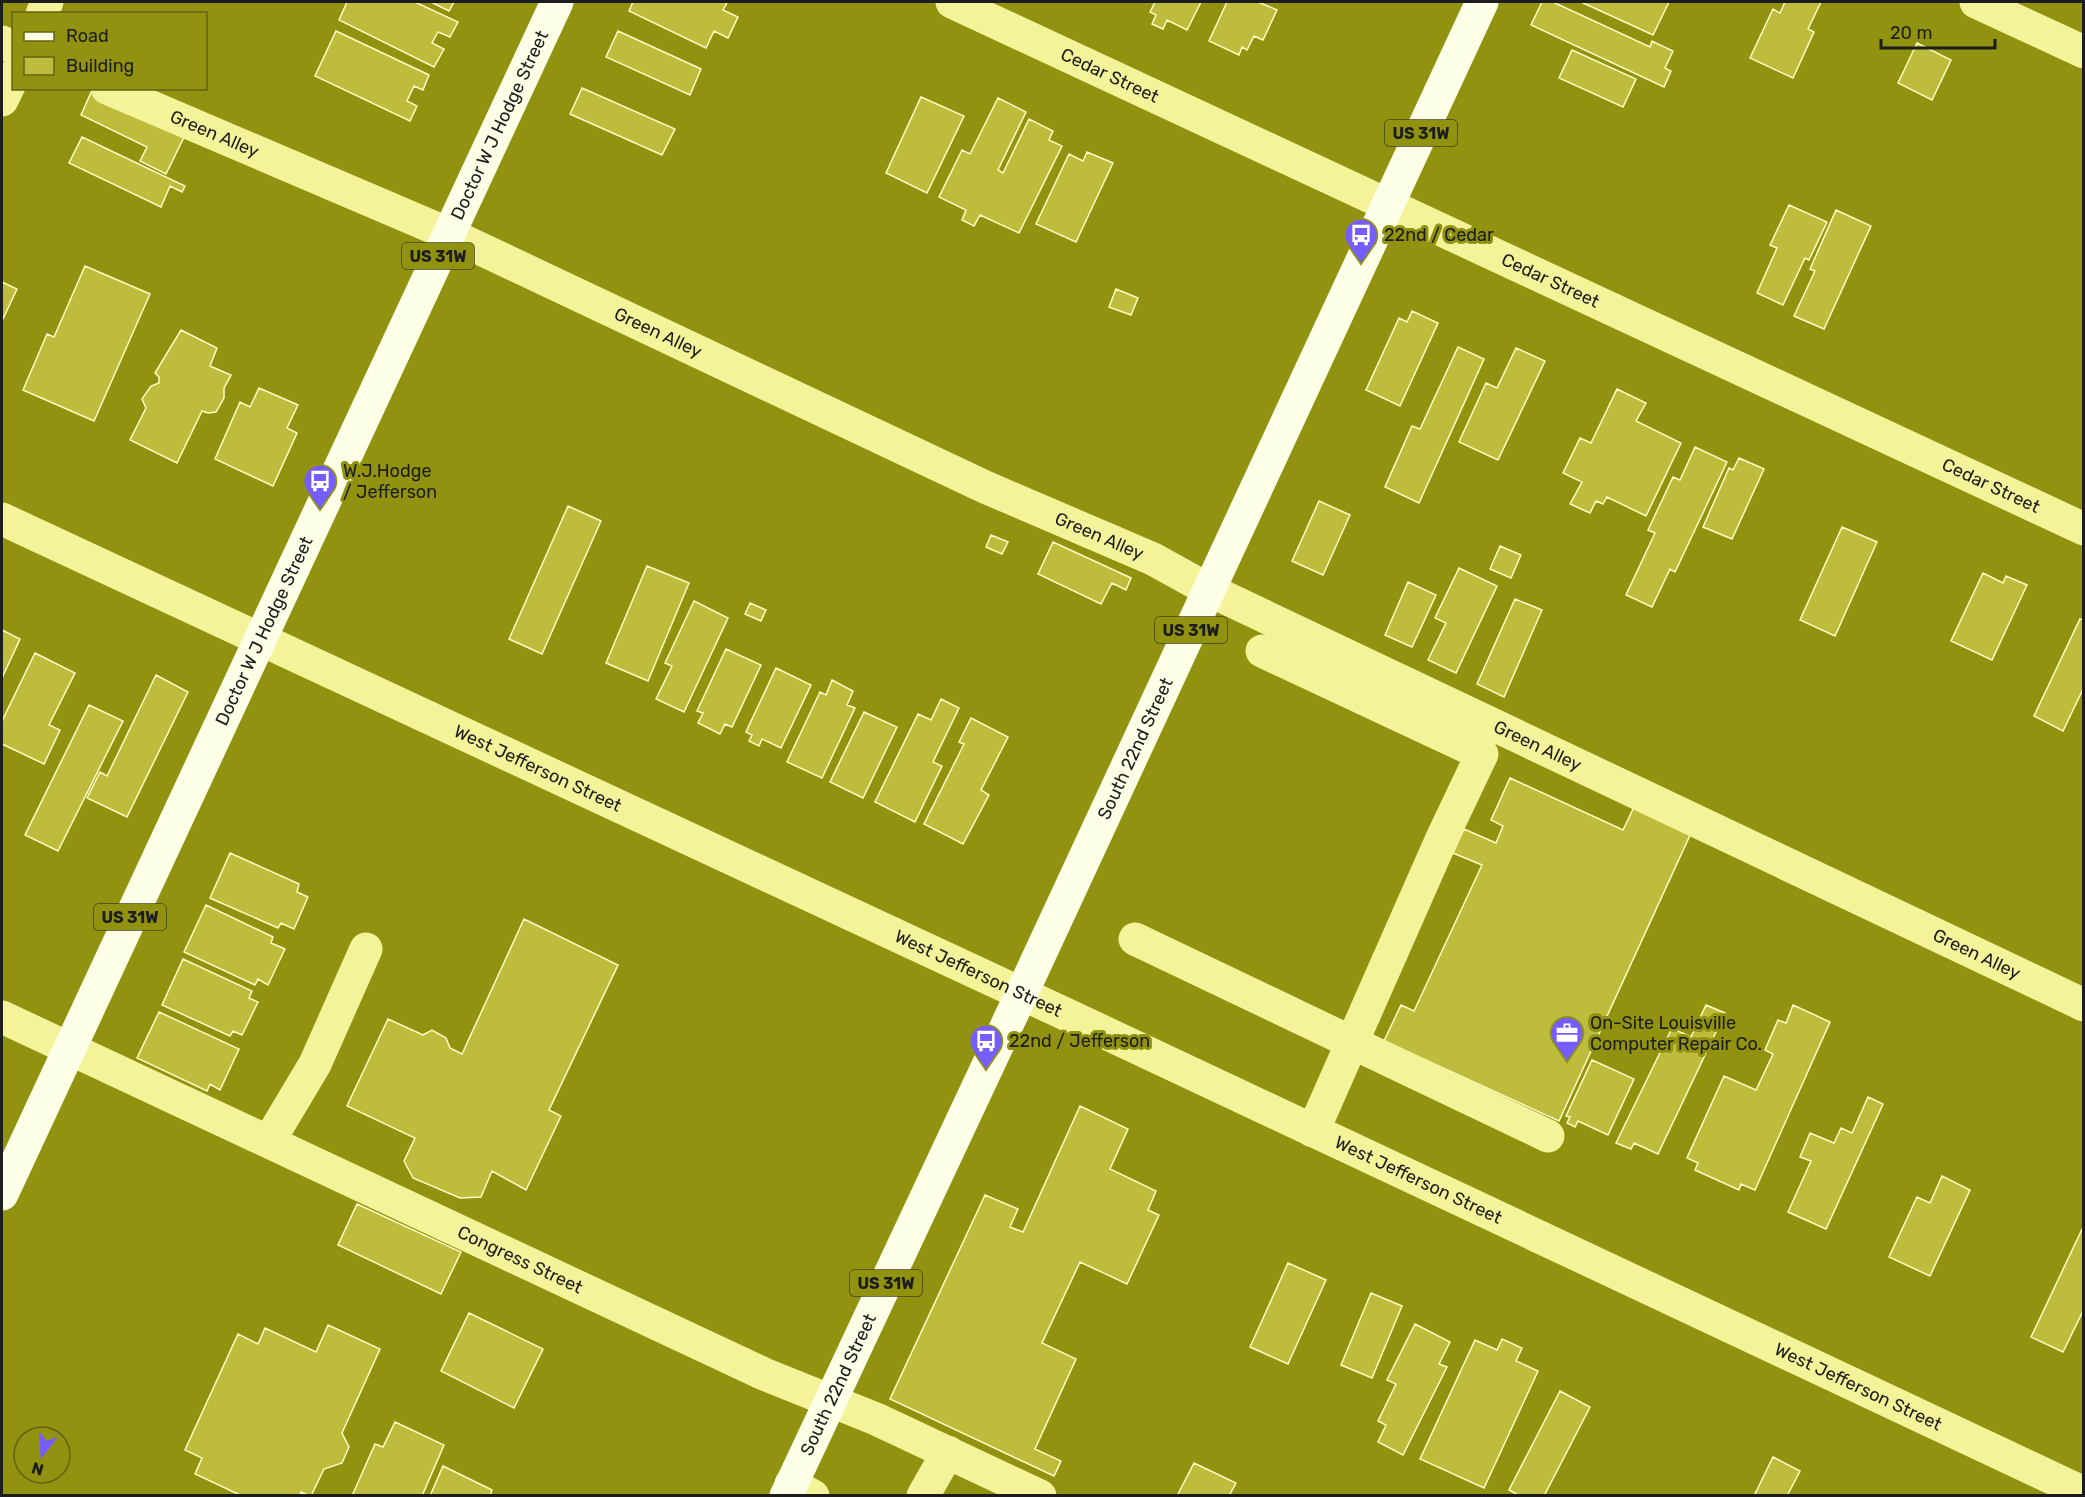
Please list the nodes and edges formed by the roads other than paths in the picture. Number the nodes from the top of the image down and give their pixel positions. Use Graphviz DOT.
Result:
graph roads {
  1 [pos="557,2"];
  2 [pos="952,2"];
  3 [pos="1482,2"];
  4 [pos="1976,2"];
  5 [pos="2084,52"];
  6 [pos="12,79"];
  7 [pos="112,90"];
  8 [pos="2,100"];
  9 [pos="1388,205"];
  10 [pos="449,234"];
  11 [pos="2,519"];
  12 [pos="2084,529"];
  13 [pos="1209,591"];
  14 [pos="260,640"];
  15 [pos="1262,651"];
  16 [pos="1136,939"];
  17 [pos="366,949"];
  18 [pos="1021,994"];
  19 [pos="2084,1005"];
  20 [pos="2,1017"];
  21 [pos="1352,1042"];
  22 [pos="68,1047"];
  23 [pos="1313,1131"];
  24 [pos="1548,1136"];
  25 [pos="269,1141"];
  26 [pos="2,1194"];
  27 [pos="831,1401"];
  28 [pos="948,1452"];
  29 [pos="797,1492"];
  30 [pos="2084,1493"];
  31 [pos="923,1496"];
  32 [pos="1040,1496"];
  1 -- 10 [label="main road, Doctor W J Hodge Street / US 31W"];
  2 -- 9 [label="street, Cedar Street"];
  3 -- 9 [label="main road, South 22nd Street / US 31W"];
  4 -- 5 [label="street"];
  6 -- 8 [label="street"];
  7 -- 10 [label="street, Green Alley"];
  9 -- 12 [label="street, Cedar Street"];
  9 -- 13 [label="main road, South 22nd Street / US 31W"];
  10 -- 13 [label="street, Green Alley"];
  10 -- 14 [label="main road, Doctor W J Hodge Street / US 31W"];
  11 -- 14 [label="street, West Jefferson Street"];
  13 -- 18 [label="main road, South 22nd Street / US 31W"];
  13 -- 19 [label="street, Green Alley"];
  14 -- 18 [label="street, West Jefferson Street"];
  14 -- 22 [label="main road, Doctor W J Hodge Street / US 31W"];
  15 -- 21 [label="street"];
  16 -- 21 [label="street"];
  17 -- 25 [label="street"];
  18 -- 23 [label="street, West Jefferson Street"];
  18 -- 27 [label="main road, South 22nd Street / US 31W"];
  20 -- 22 [label="street, Congress Street"];
  21 -- 23 [label="street"];
  21 -- 24 [label="street"];
  22 -- 25 [label="street, Congress Street"];
  22 -- 26 [label="main road, Doctor W J Hodge Street / US 31W"];
  23 -- 30 [label="street, West Jefferson Street"];
  25 -- 27 [label="street, Congress Street"];
  27 -- 28 [label="street, Congress Street"];
  27 -- 29 [label="main road, South 22nd Street / US 31W"];
  28 -- 31 [label="street"];
  28 -- 32 [label="street, Congress Street"];
}
